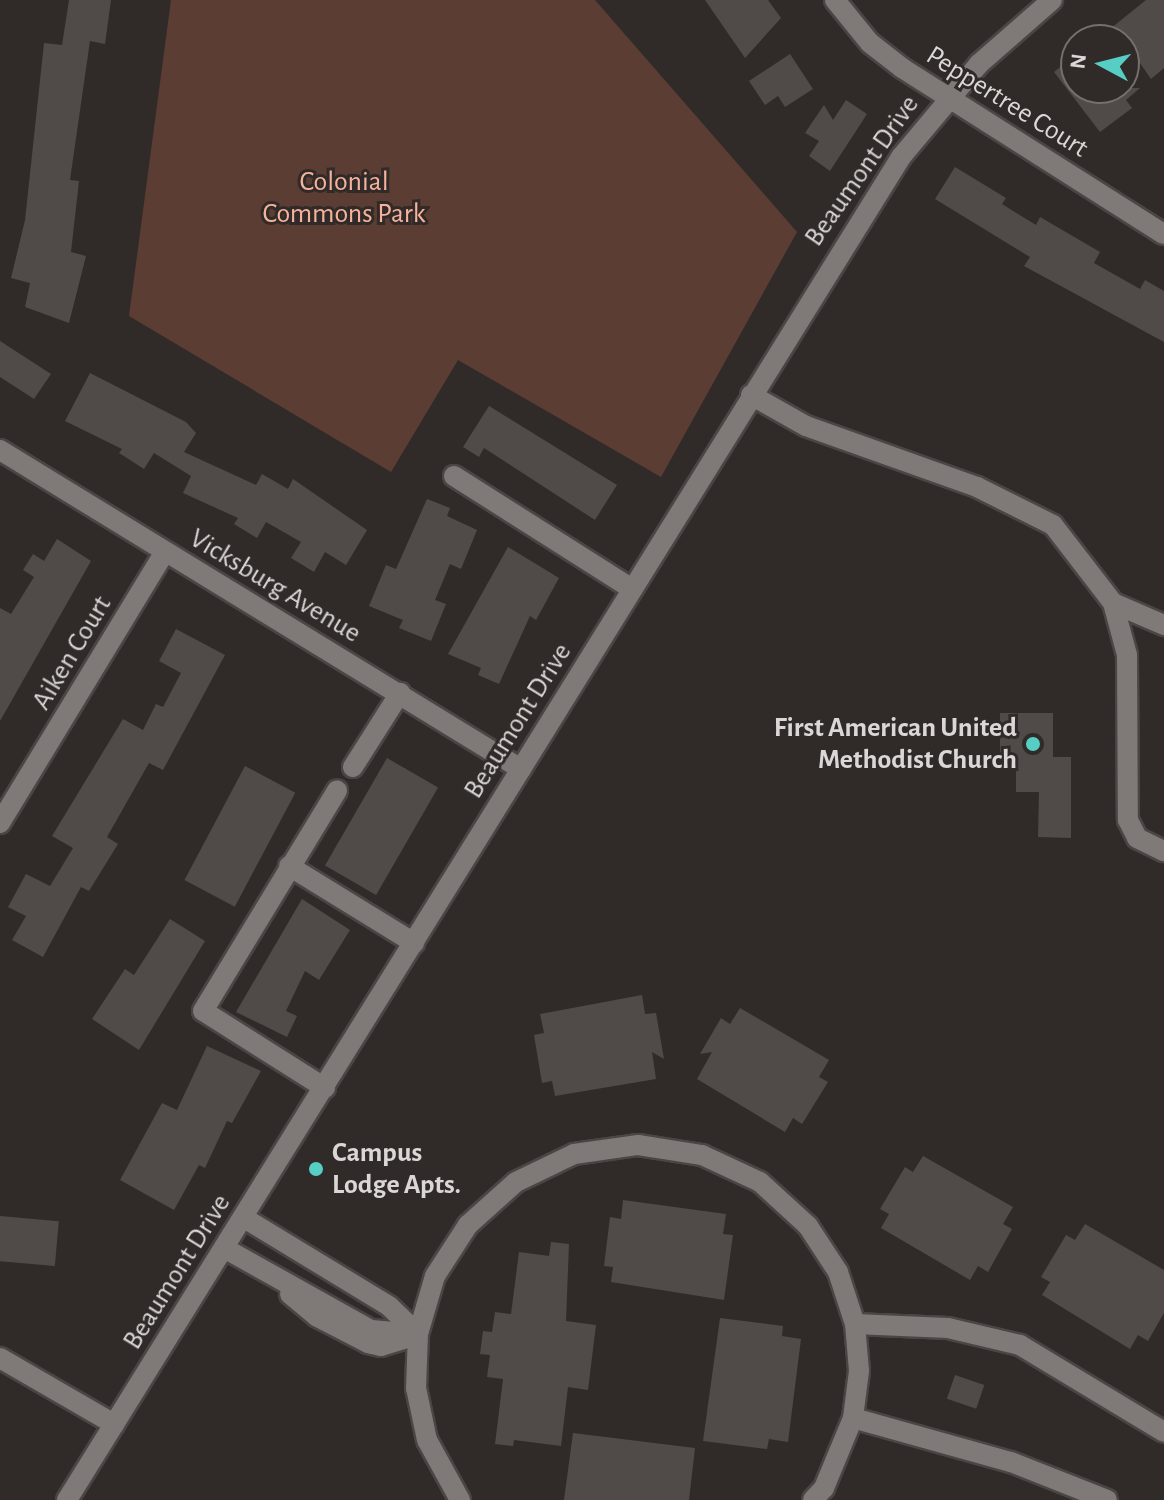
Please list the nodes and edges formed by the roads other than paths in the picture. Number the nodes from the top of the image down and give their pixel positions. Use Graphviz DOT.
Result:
graph roads {
  1 [pos="835,0"];
  2 [pos="1052,0"];
  3 [pos="947,98"];
  4 [pos="1164,234"];
  5 [pos="751,395"];
  6 [pos="0,450"];
  7 [pos="454,476"];
  8 [pos="165,552"];
  9 [pos="632,589"];
  10 [pos="1113,603"];
  11 [pos="1164,625"];
  12 [pos="400,693"];
  13 [pos="353,767"];
  14 [pos="521,769"];
  15 [pos="337,791"];
  16 [pos="0,823"];
  17 [pos="1164,851"];
  18 [pos="289,866"];
  19 [pos="414,943"];
  20 [pos="325,1088"];
  21 [pos="244,1218"];
  22 [pos="224,1248"];
  23 [pos="855,1324"];
  24 [pos="418,1334"];
  25 [pos="0,1358"];
  26 [pos="853,1418"];
  27 [pos="114,1424"];
  28 [pos="1162,1427"];
  29 [pos="67,1500"];
  30 [pos="460,1500"];
  31 [pos="813,1500"];
  32 [pos="1107,1500"];
  1 -- 3 [label="street, Peppertree Court"];
  2 -- 3 [label="street, Beaumont Drive"];
  3 -- 4 [label="street, Peppertree Court"];
  3 -- 5 [label="street, Beaumont Drive"];
  5 -- 9 [label="street, Beaumont Drive"];
  5 -- 10 [label="street"];
  6 -- 8 [label="street, Vicksburg Avenue"];
  7 -- 9 [label="street"];
  8 -- 12 [label="street, Vicksburg Avenue"];
  8 -- 16 [label="street, Aiken Court"];
  9 -- 14 [label="street, Beaumont Drive"];
  10 -- 11 [label="street"];
  10 -- 17 [label="street"];
  12 -- 13 [label="street"];
  12 -- 14 [label="street, Vicksburg Avenue"];
  14 -- 19 [label="street, Beaumont Drive"];
  15 -- 18 [label="street"];
  18 -- 19 [label="street"];
  18 -- 20 [label="street"];
  19 -- 20 [label="street, Beaumont Drive"];
  20 -- 21 [label="street, Beaumont Drive"];
  21 -- 22 [label="street, Beaumont Drive"];
  21 -- 24 [label="street"];
  22 -- 24 [label="street"];
  22 -- 27 [label="street, Beaumont Drive"];
  23 -- 24 [label="street"];
  23 -- 26 [label="street"];
  23 -- 28 [label="street"];
  24 -- 30 [label="street"];
  25 -- 27 [label="street"];
  26 -- 31 [label="street"];
  26 -- 32 [label="street"];
  27 -- 29 [label="street, Beaumont Drive"];
}
